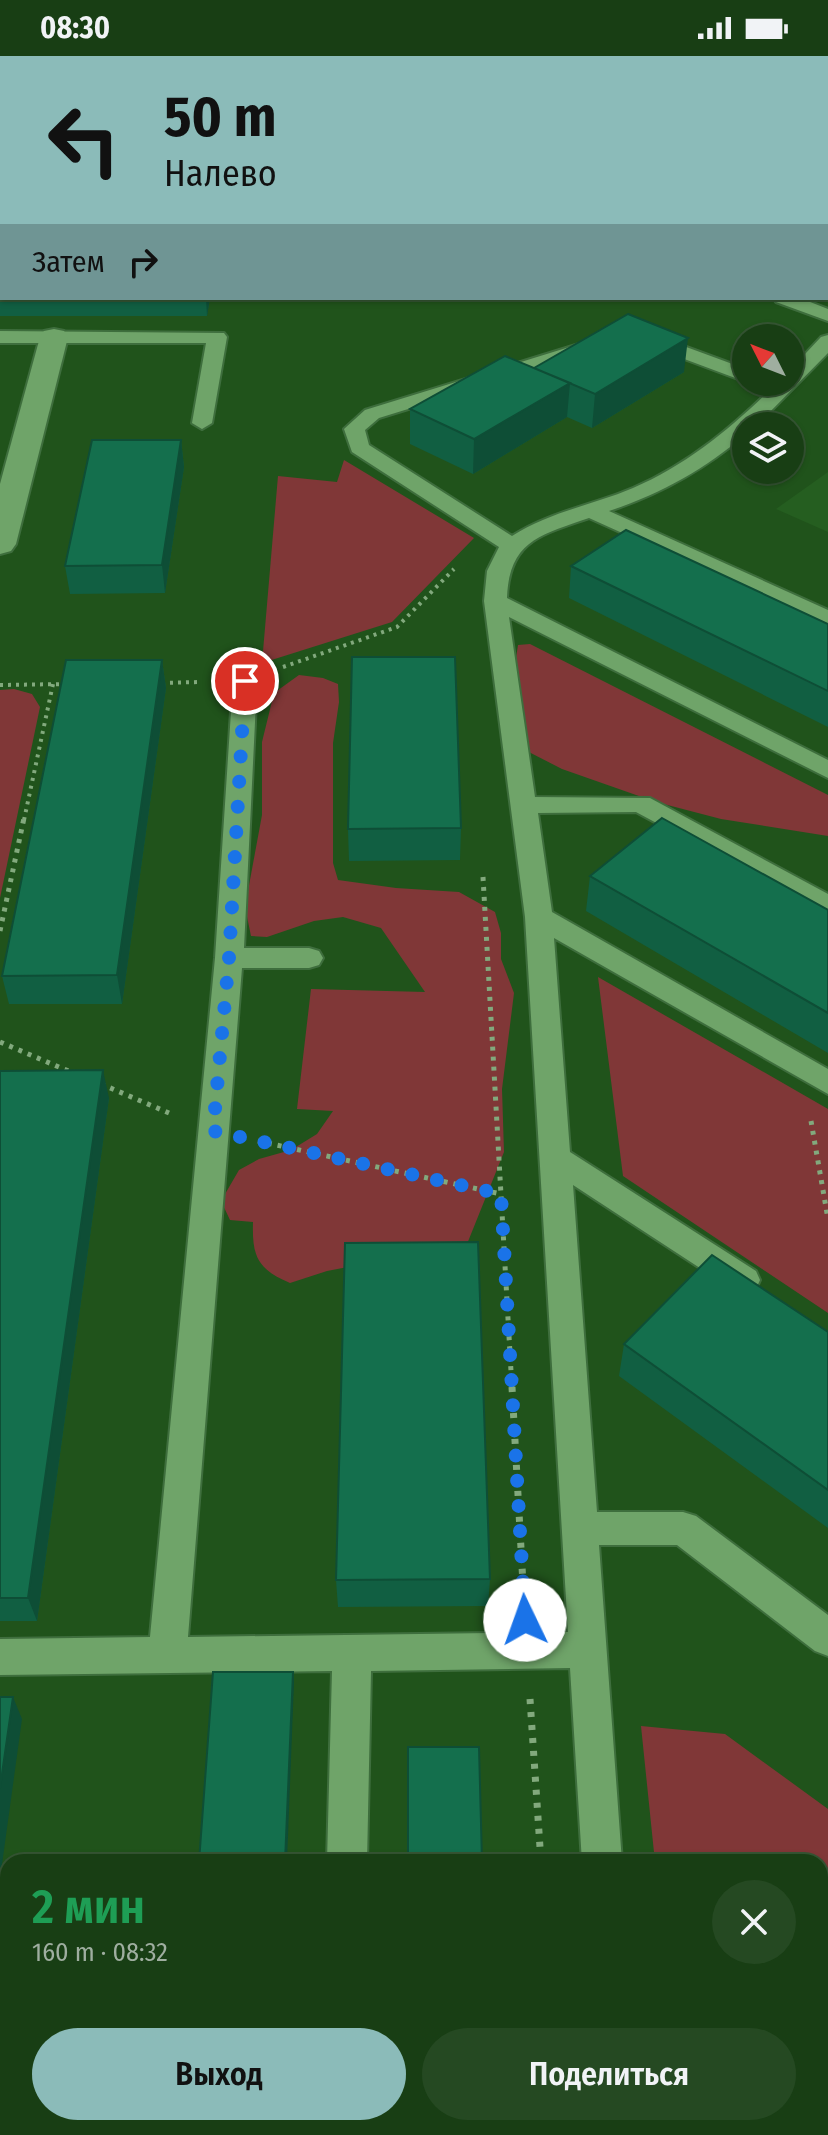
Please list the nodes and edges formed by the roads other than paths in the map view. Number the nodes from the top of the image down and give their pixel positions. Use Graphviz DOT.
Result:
graph roads {
  1 [pos="788,300"];
  2 [pos="828,315"];
  3 [pos="633,333"];
  4 [pos="0,337"];
  5 [pos="54,337"];
  6 [pos="828,341"];
  7 [pos="604,342"];
  8 [pos="804,361"];
  9 [pos="732,371"];
  10 [pos="764,396"];
  11 [pos="202,423"];
  12 [pos="592,511"];
  13 [pos="0,544"];
  14 [pos="512,546"];
  15 [pos="495,601"];
  16 [pos="828,619"];
  17 [pos="245,681"];
  18 [pos="828,770"];
  19 [pos="523,805"];
  20 [pos="828,906"];
  21 [pos="539,917"];
  22 [pos="229,958"];
  23 [pos="309,958"];
  24 [pos="828,1083"];
  25 [pos="554,1157"];
  26 [pos="763,1293"];
  27 [pos="580,1529"];
  28 [pos="828,1638"];
  29 [pos="588,1650"];
  30 [pos="352,1653"];
  31 [pos="167,1655"];
  32 [pos="0,1657"];
  33 [pos="347,1854"];
  34 [pos="601,1854"];
  1 -- 2 [label="lane"];
  3 -- 9 [label="lane"];
  4 -- 5 [label="lane"];
  5 -- 11 [label="lane"];
  5 -- 13 [label="street"];
  6 -- 8 [label="lane"];
  7 -- 14 [label="lane"];
  10 -- 12 [label="lane"];
  12 -- 14 [label="lane"];
  12 -- 16 [label="lane"];
  14 -- 15 [label="lane"];
  15 -- 18 [label="lane"];
  15 -- 19 [label="lane"];
  17 -- 22 [label="lane"];
  19 -- 20 [label="lane"];
  19 -- 21 [label="lane"];
  21 -- 24 [label="lane"];
  21 -- 25 [label="lane"];
  22 -- 23 [label="lane"];
  22 -- 31 [label="lane"];
  25 -- 26 [label="lane"];
  25 -- 27 [label="lane"];
  27 -- 28 [label="lane"];
  27 -- 29 [label="lane"];
  29 -- 30 [label="lane"];
  29 -- 34 [label="lane"];
  30 -- 31 [label="lane"];
  30 -- 33 [label="lane"];
  31 -- 32 [label="lane"];
}
